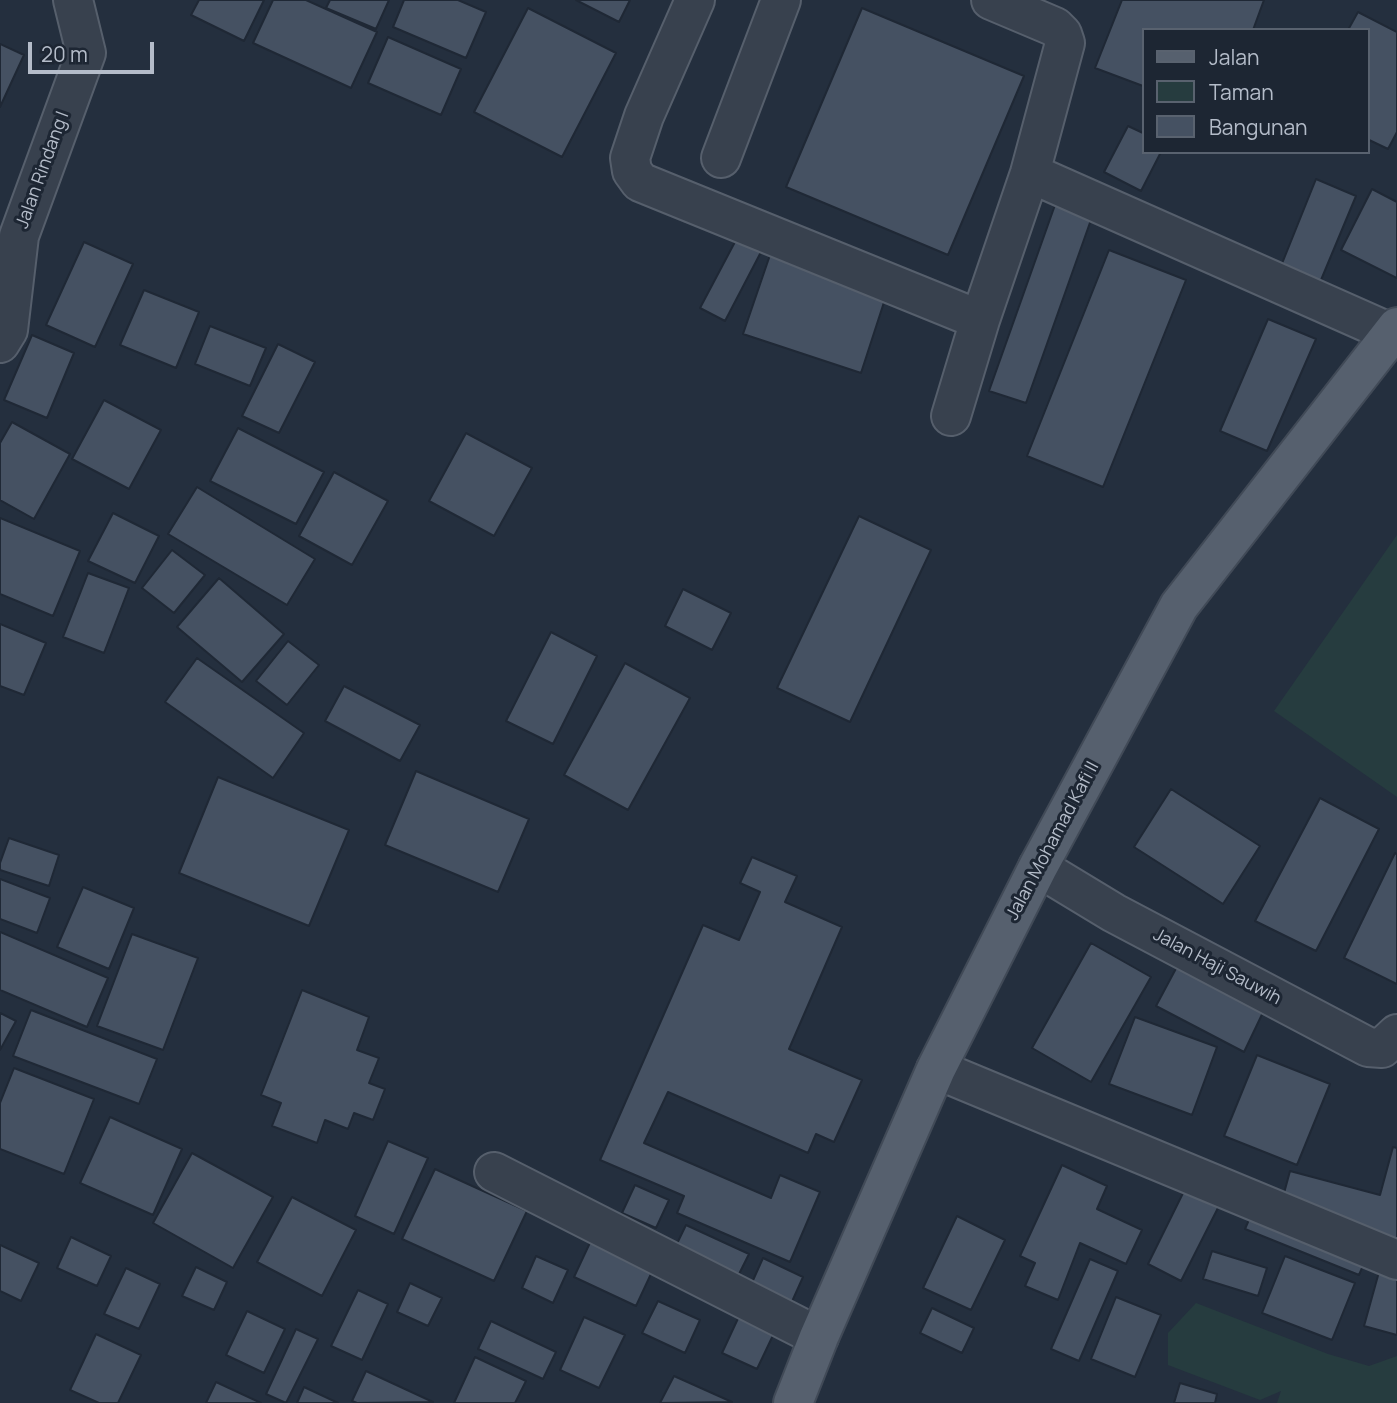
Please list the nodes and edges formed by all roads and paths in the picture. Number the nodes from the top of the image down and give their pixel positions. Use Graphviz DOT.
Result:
graph roads {
  1 [pos="73,0"];
  2 [pos="695,0"];
  3 [pos="781,0"];
  4 [pos="991,0"];
  5 [pos="721,158"];
  6 [pos="1030,173"];
  7 [pos="10,232"];
  8 [pos="980,320"];
  9 [pos="1394,330"];
  10 [pos="0,343"];
  11 [pos="951,416"];
  12 [pos="1038,867"];
  13 [pos="1397,1034"];
  14 [pos="949,1075"];
  15 [pos="494,1171"];
  16 [pos="1397,1260"];
  17 [pos="819,1337"];
  18 [pos="793,1403"];
  1 -- 7 [label="street, Jalan Rindang I"];
  2 -- 8 [label="street"];
  3 -- 5 [label="street"];
  4 -- 6 [label="street"];
  6 -- 8 [label="street"];
  6 -- 9 [label="street"];
  7 -- 10 [label="street, Jalan Rindang I"];
  8 -- 11 [label="street"];
  9 -- 12 [label="main road, Jalan Mohamad Kafi II"];
  12 -- 13 [label="street, Jalan Haji Sauwih"];
  12 -- 14 [label="main road, Jalan Mohamad Kafi II"];
  14 -- 16 [label="street"];
  14 -- 17 [label="main road, Jalan Mohamad Kafi II"];
  15 -- 17 [label="street"];
  17 -- 18 [label="main road, Jalan Mohamad Kafi II"];
}
